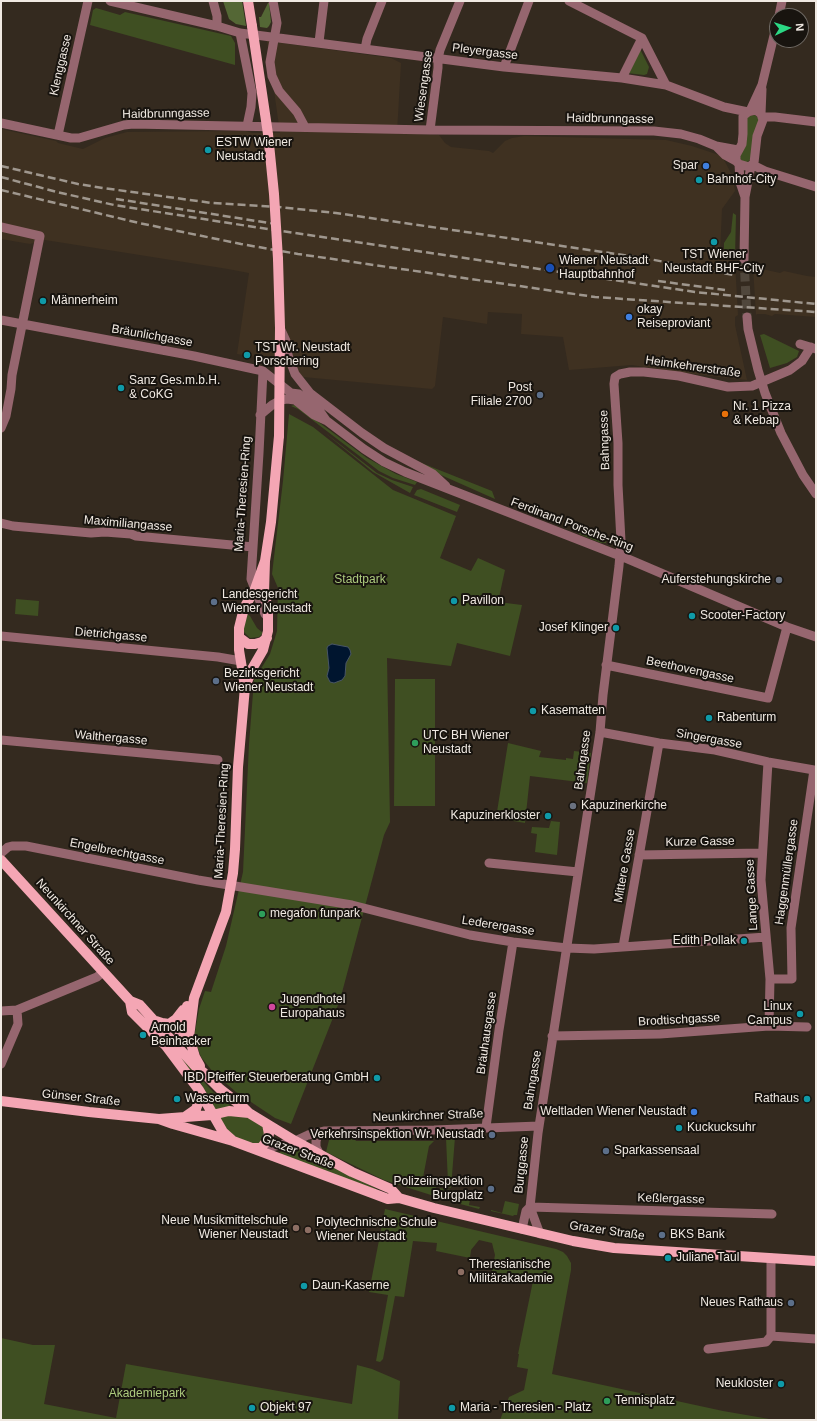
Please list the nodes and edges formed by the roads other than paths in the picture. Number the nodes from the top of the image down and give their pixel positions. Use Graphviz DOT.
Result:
graph roads {
  1 [pos="88,1"];
  2 [pos="110,1"];
  3 [pos="212,1"];
  4 [pos="248,1"];
  5 [pos="273,1"];
  6 [pos="324,1"];
  7 [pos="382,1"];
  8 [pos="460,1"];
  9 [pos="529,1"];
  10 [pos="569,1"];
  11 [pos="217,26"];
  12 [pos="240,33"];
  13 [pos="275,37"];
  14 [pos="642,38"];
  15 [pos="319,42"];
  16 [pos="771,48"];
  17 [pos="366,49"];
  18 [pos="438,59"];
  19 [pos="504,67"];
  20 [pos="622,78"];
  21 [pos="666,85"];
  22 [pos="762,85"];
  23 [pos="747,114"];
  24 [pos="762,115"];
  25 [pos="816,122"];
  26 [pos="1,123"];
  27 [pos="247,126"];
  28 [pos="305,127"];
  29 [pos="430,130"];
  30 [pos="58,135"];
  31 [pos="716,146"];
  32 [pos="738,150"];
  33 [pos="737,163"];
  34 [pos="752,166"];
  35 [pos="816,187"];
  36 [pos="745,197"];
  37 [pos="1,227"];
  38 [pos="744,259"];
  39 [pos="747,317"];
  40 [pos="1,320"];
  41 [pos="22,324"];
  42 [pos="280,328"];
  43 [pos="800,344"];
  44 [pos="814,348"];
  45 [pos="263,371"];
  46 [pos="620,374"];
  47 [pos="762,382"];
  48 [pos="280,384"];
  49 [pos="293,396"];
  50 [pos="260,415"];
  51 [pos="1,428"];
  52 [pos="452,491"];
  53 [pos="816,494"];
  54 [pos="1,522"];
  55 [pos="253,547"];
  56 [pos="619,556"];
  57 [pos="265,561"];
  58 [pos="255,589"];
  59 [pos="268,618"];
  60 [pos="787,627"];
  61 [pos="1,636"];
  62 [pos="267,638"];
  63 [pos="816,638"];
  64 [pos="244,641"];
  65 [pos="239,650"];
  66 [pos="218,657"];
  67 [pos="241,661"];
  68 [pos="606,664"];
  69 [pos="245,687"];
  70 [pos="600,732"];
  71 [pos="1,740"];
  72 [pos="659,743"];
  73 [pos="218,760"];
  74 [pos="768,762"];
  75 [pos="814,770"];
  76 [pos="762,852"];
  77 [pos="1,853"];
  78 [pos="639,856"];
  79 [pos="1,860"];
  80 [pos="489,862"];
  81 [pos="578,872"];
  82 [pos="231,886"];
  83 [pos="766,937"];
  84 [pos="514,942"];
  85 [pos="623,947"];
  86 [pos="567,948"];
  87 [pos="103,972"];
  88 [pos="770,979"];
  89 [pos="194,998"];
  90 [pos="130,1001"];
  91 [pos="187,1006"];
  92 [pos="17,1010"];
  93 [pos="1,1011"];
  94 [pos="156,1021"];
  95 [pos="770,1026"];
  96 [pos="807,1027"];
  97 [pos="552,1036"];
  98 [pos="189,1037"];
  99 [pos="171,1045"];
  100 [pos="1,1064"];
  101 [pos="203,1072"];
  102 [pos="199,1090"];
  103 [pos="1,1101"];
  104 [pos="249,1113"];
  105 [pos="212,1114"];
  106 [pos="186,1116"];
  107 [pos="159,1119"];
  108 [pos="267,1124"];
  109 [pos="539,1126"];
  110 [pos="486,1127"];
  111 [pos="319,1133"];
  112 [pos="233,1141"];
  113 [pos="295,1141"];
  114 [pos="250,1148"];
  115 [pos="261,1148"];
  116 [pos="319,1153"];
  117 [pos="399,1198"];
  118 [pos="530,1207"];
  119 [pos="772,1214"];
  120 [pos="522,1230"];
  121 [pos="540,1234"];
  122 [pos="771,1258"];
  123 [pos="816,1261"];
  124 [pos="771,1336"];
  125 [pos="816,1339"];
  126 [pos="708,1349"];
  1 -- 30 [label="street, Klenggasse"];
  2 -- 11 [label="street, Pleyergasse"];
  3 -- 11 [label="street"];
  4 -- 42 [label="main road, bridge"];
  5 -- 13 [label="street"];
  6 -- 15 [label="street"];
  7 -- 17 [label="street"];
  8 -- 18 [label="street, Wiesengasse"];
  9 -- 19 [label="street"];
  10 -- 14 [label="street"];
  11 -- 12 [label="street, Pleyergasse"];
  12 -- 13 [label="street, Pleyergasse"];
  12 -- 27 [label="street"];
  13 -- 15 [label="street, Pleyergasse"];
  13 -- 28 [label="street"];
  14 -- 20 [label="street"];
  14 -- 21 [label="street"];
  15 -- 17 [label="street, Pleyergasse"];
  16 -- 22 [label="street"];
  17 -- 18 [label="street, Pleyergasse"];
  18 -- 19 [label="street, Pleyergasse"];
  18 -- 29 [label="street, Wiesengasse"];
  19 -- 20 [label="street, Pleyergasse"];
  20 -- 21 [label="street, Pleyergasse"];
  21 -- 23 [label="street, Pleyergasse"];
  22 -- 23 [label="street"];
  22 -- 24 [label="street"];
  23 -- 24 [label="street, Pleyergasse"];
  23 -- 32 [label="street"];
  24 -- 25 [label="street, Pleyergasse"];
  24 -- 34 [label="street"];
  26 -- 30 [label="street, Haidbrunngasse"];
  27 -- 28 [label="street, Haidbrunngasse"];
  27 -- 30 [label="street, Haidbrunngasse"];
  28 -- 29 [label="street, Haidbrunngasse"];
  29 -- 31 [label="street, Haidbrunngasse"];
  31 -- 32 [label="street, Haidbrunngasse"];
  31 -- 33 [label="street, Haidbrunngasse"];
  32 -- 33 [label="street"];
  33 -- 34 [label="street"];
  33 -- 36 [label="street"];
  34 -- 35 [label="street"];
  34 -- 36 [label="street"];
  36 -- 38 [label="street"];
  37 -- 41 [label="street"];
  39 -- 47 [label="street"];
  40 -- 41 [label="street, Bräunlichgasse"];
  41 -- 45 [label="street, Bräunlichgasse"];
  41 -- 51 [label="street"];
  42 -- 48 [label="main road, bridge"];
  42 -- 52 [label="street"];
  43 -- 44 [label="street"];
  44 -- 47 [label="street, Heimkehrerstraße"];
  45 -- 48 [label="street, Bräunlichgasse"];
  45 -- 50 [label="street, Maria-Theresien-Ring"];
  46 -- 47 [label="street, Heimkehrerstraße"];
  46 -- 56 [label="street, Bahngasse"];
  47 -- 53 [label="street"];
  48 -- 49 [label="street, Bräunlichgasse"];
  48 -- 57 [label="main road, bridge"];
  49 -- 50 [label="street"];
  49 -- 52 [label="street, Ferdinand Porsche-Ring"];
  50 -- 55 [label="street, Maria-Theresien-Ring"];
  52 -- 56 [label="street, Ferdinand Porsche-Ring"];
  54 -- 55 [label="street, Maximiliangasse"];
  55 -- 58 [label="street, Maria-Theresien-Ring"];
  56 -- 60 [label="street, Ferdinand Porsche-Ring"];
  56 -- 68 [label="street, Bahngasse"];
  57 -- 58 [label="main road"];
  57 -- 59 [label="main road"];
  58 -- 59 [label="street, Maria-Theresien-Ring"];
  58 -- 64 [label="main road"];
  59 -- 62 [label="main road"];
  60 -- 63 [label="street, Ferdinand Porsche-Ring"];
  60 -- 68 [label="street, Beethovengasse"];
  61 -- 66 [label="street, Dietrichgasse"];
  62 -- 64 [label="main road"];
  62 -- 69 [label="main road"];
  64 -- 65 [label="main road"];
  65 -- 66 [label="street, Dietrichgasse"];
  65 -- 67 [label="main road"];
  66 -- 67 [label="street, Dietrichgasse"];
  67 -- 69 [label="main road"];
  68 -- 70 [label="street, Bahngasse"];
  69 -- 82 [label="main road, Maria-Theresien-Ring"];
  70 -- 72 [label="street, Singergasse"];
  70 -- 81 [label="street, Bahngasse"];
  71 -- 73 [label="street, Walthergasse"];
  72 -- 74 [label="street, Singergasse"];
  72 -- 78 [label="street, Mittere Gasse"];
  74 -- 75 [label="street, Singergasse"];
  74 -- 76 [label="street, Lange Gasse"];
  75 -- 88 [label="street, Haggenmüllergasse"];
  76 -- 78 [label="street, Kurze Gasse"];
  76 -- 83 [label="street, Lange Gasse"];
  77 -- 82 [label="street, Engelbrechtgasse"];
  78 -- 85 [label="street, Mittere Gasse"];
  79 -- 87 [label="main road, Neunkirchner Straße"];
  80 -- 81 [label="street"];
  81 -- 86 [label="street, Bahngasse"];
  82 -- 84 [label="street, Lederergasse"];
  82 -- 89 [label="main road, Maria-Theresien-Ring"];
  83 -- 85 [label="street, Lederergasse"];
  83 -- 88 [label="street, Lange Gasse"];
  84 -- 86 [label="street, Lederergasse"];
  84 -- 110 [label="street, Bräuhausgasse"];
  85 -- 86 [label="street, Lederergasse"];
  86 -- 97 [label="street, Bahngasse"];
  87 -- 90 [label="main road, Neunkirchner Straße"];
  87 -- 92 [label="street"];
  88 -- 95 [label="street, Lange Gasse"];
  89 -- 91 [label="main road"];
  89 -- 98 [label="main road"];
  90 -- 94 [label="main road, Neunkirchner Straße"];
  90 -- 99 [label="main road, Neunkirchner Straße"];
  91 -- 94 [label="main road"];
  91 -- 99 [label="main road"];
  92 -- 93 [label="street"];
  92 -- 100 [label="street"];
  94 -- 99 [label="main road, Neunkirchner Straße"];
  95 -- 96 [label="street, Brodtischgasse"];
  95 -- 97 [label="street, Brodtischgasse"];
  97 -- 109 [label="street, Bahngasse"];
  98 -- 99 [label="main road"];
  98 -- 101 [label="main road"];
  99 -- 101 [label="main road, Neunkirchner Straße"];
  99 -- 102 [label="main road"];
  101 -- 104 [label="main road, Neunkirchner Straße"];
  102 -- 105 [label="main road"];
  102 -- 106 [label="main road"];
  103 -- 107 [label="main road, Günser Straße"];
  104 -- 105 [label="main road"];
  104 -- 108 [label="main road, Grazer Straße"];
  105 -- 106 [label="main road"];
  105 -- 112 [label="main road"];
  106 -- 107 [label="main road"];
  107 -- 112 [label="main road, Grazer Straße"];
  108 -- 113 [label="main road, Grazer Straße"];
  108 -- 115 [label="main road"];
  109 -- 110 [label="street, Neunkirchner Straße"];
  109 -- 118 [label="street, Burggasse"];
  110 -- 111 [label="street, Neunkirchner Straße"];
  111 -- 113 [label="street, Neunkirchner Straße"];
  111 -- 116 [label="street"];
  112 -- 114 [label="main road, Grazer Straße"];
  113 -- 115 [label="street, Neunkirchner Straße"];
  113 -- 116 [label="main road, Grazer Straße"];
  114 -- 115 [label="main road"];
  114 -- 117 [label="main road, Grazer Straße"];
  116 -- 117 [label="main road, Grazer Straße"];
  117 -- 120 [label="main road, Grazer Straße"];
  118 -- 119 [label="street, Keßlergasse"];
  118 -- 120 [label="street, Burggasse"];
  118 -- 121 [label="street, Burggasse"];
  120 -- 121 [label="main road, Grazer Straße"];
  121 -- 122 [label="main road, Grazer Straße"];
  122 -- 123 [label="main road, Grazer Straße"];
  122 -- 124 [label="street"];
  124 -- 125 [label="street"];
  124 -- 126 [label="street"];
}
